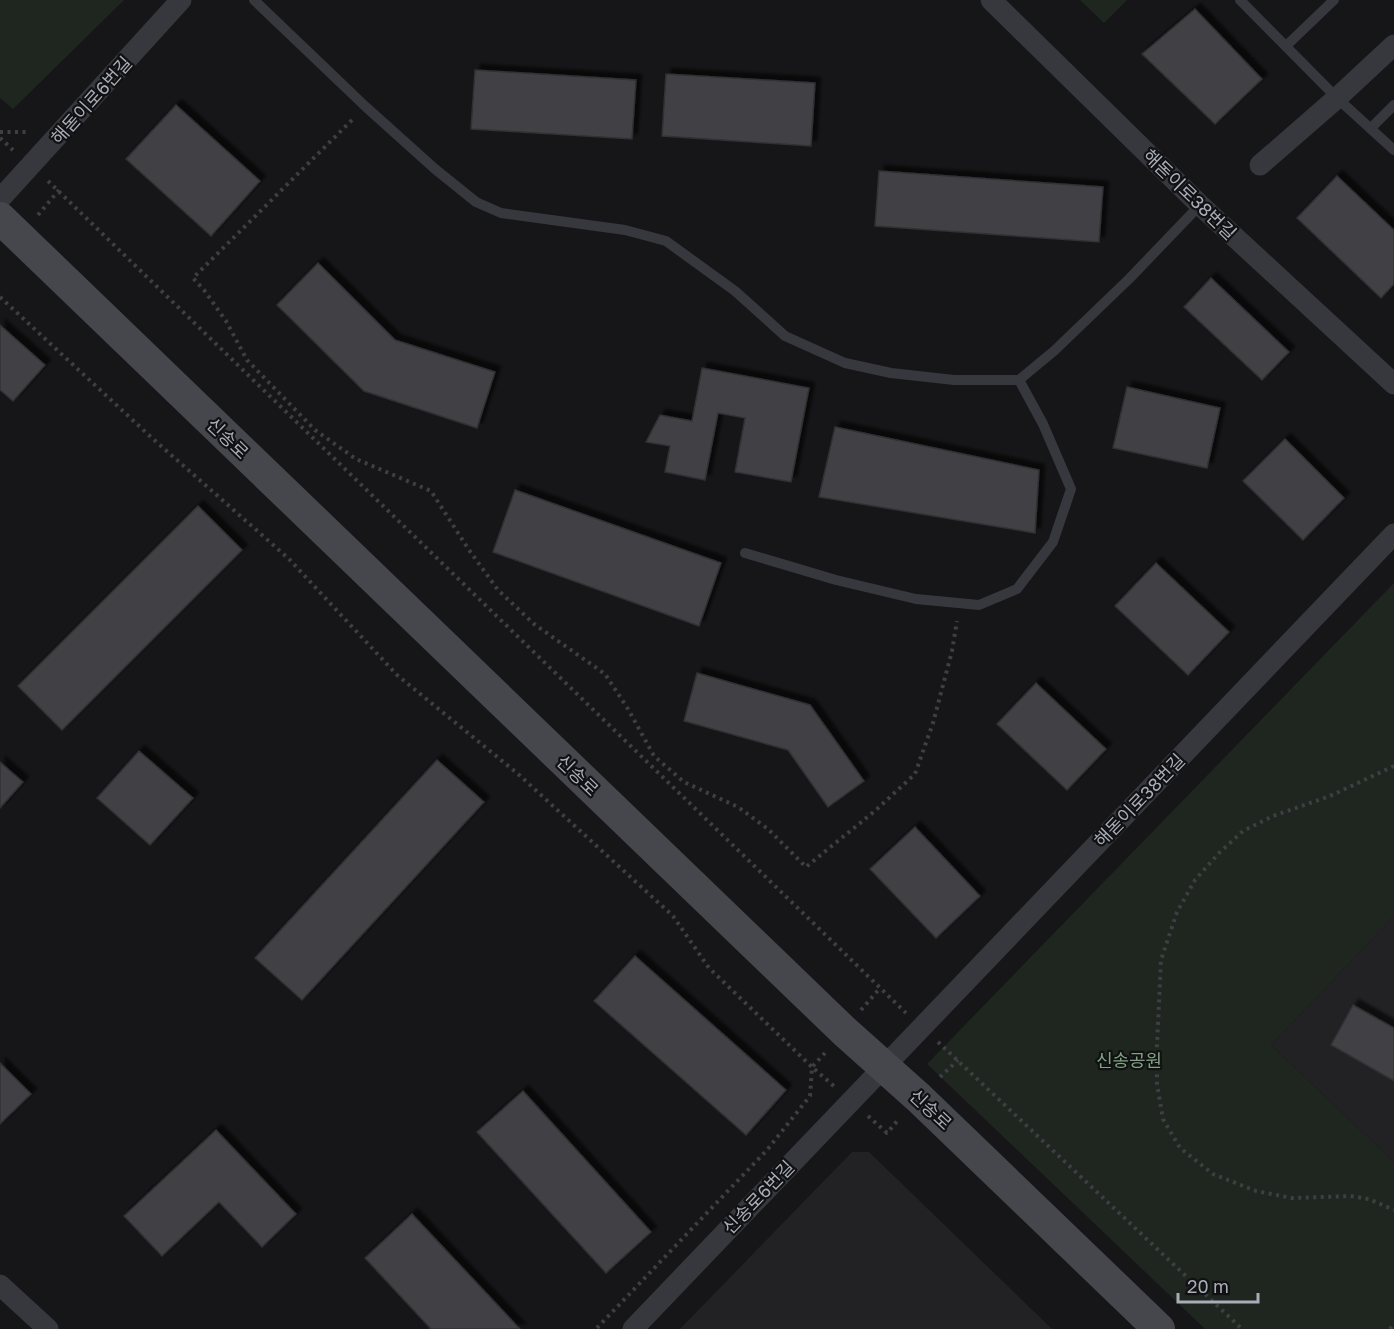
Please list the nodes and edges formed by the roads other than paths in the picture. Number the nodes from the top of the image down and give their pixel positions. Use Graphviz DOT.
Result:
graph roads {
  1 [pos="181,0"];
  2 [pos="254,0"];
  3 [pos="991,0"];
  4 [pos="1240,0"];
  5 [pos="1334,0"];
  6 [pos="1394,45"];
  7 [pos="1286,46"];
  8 [pos="1337,98"];
  9 [pos="1394,105"];
  10 [pos="1371,128"];
  11 [pos="1394,150"];
  12 [pos="1260,165"];
  13 [pos="0,200"];
  14 [pos="1200,205"];
  15 [pos="0,218"];
  16 [pos="1019,380"];
  17 [pos="1394,384"];
  18 [pos="1394,534"];
  19 [pos="745,553"];
  20 [pos="884,1066"];
  21 [pos="0,1285"];
  22 [pos="48,1329"];
  23 [pos="633,1329"];
  24 [pos="1159,1329"];
  1 -- 13 [label="street, 해돋이로6번길"];
  2 -- 16 [label="lane"];
  3 -- 14 [label="street, 해돋이로38번길"];
  4 -- 7 [label="lane"];
  5 -- 7 [label="lane"];
  6 -- 8 [label="street"];
  7 -- 8 [label="lane"];
  8 -- 10 [label="lane"];
  8 -- 12 [label="street"];
  9 -- 10 [label="lane"];
  10 -- 11 [label="lane"];
  14 -- 16 [label="lane"];
  14 -- 17 [label="street, 해돋이로38번길"];
  15 -- 20 [label="street, 신송로"];
  16 -- 19 [label="lane"];
  18 -- 20 [label="street, 해돋이로38번길"];
  20 -- 23 [label="street, 신송로6번길"];
  20 -- 24 [label="street, 신송로"];
  21 -- 22 [label="street"];
}
